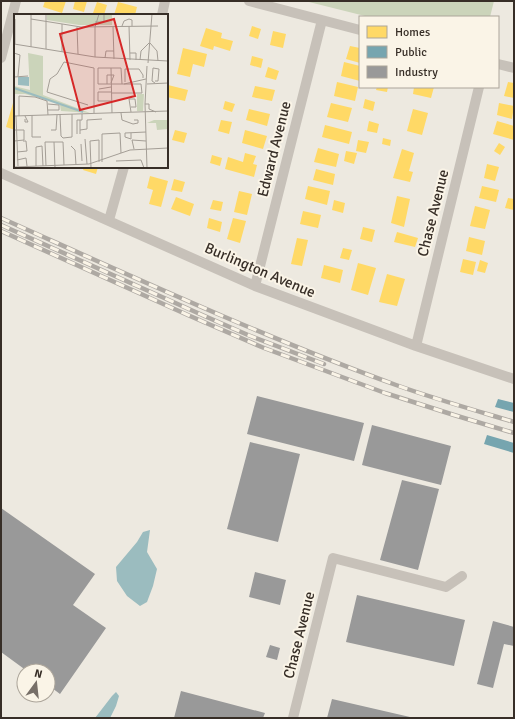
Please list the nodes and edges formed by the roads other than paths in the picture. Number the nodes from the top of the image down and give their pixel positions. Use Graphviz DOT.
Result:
graph roads {
  1 [pos="16,1"];
  2 [pos="165,1"];
  3 [pos="249,1"];
  4 [pos="162,14"];
  5 [pos="322,20"];
  6 [pos="359,30"];
  7 [pos="1,58"];
  8 [pos="499,64"];
  9 [pos="514,68"];
  10 [pos="479,88"];
  11 [pos="124,168"];
  12 [pos="1,173"];
  13 [pos="109,220"];
  14 [pos="255,286"];
  15 [pos="416,346"];
  16 [pos="514,379"];
  17 [pos="462,576"];
  18 [pos="293,718"];
  1 -- 7 [label="street"];
  2 -- 4 [label="street"];
  3 -- 5 [label="street"];
  5 -- 6 [label="street"];
  5 -- 14 [label="street, Edward Avenue"];
  8 -- 9 [label="street"];
  10 -- 15 [label="street, Chase Avenue"];
  11 -- 13 [label="street"];
  12 -- 13 [label="street, Burlington Avenue"];
  13 -- 14 [label="street, Burlington Avenue"];
  14 -- 15 [label="street, Burlington Avenue"];
  15 -- 16 [label="street, Burlington Avenue"];
  17 -- 18 [label="street, Chase Avenue"];
}
